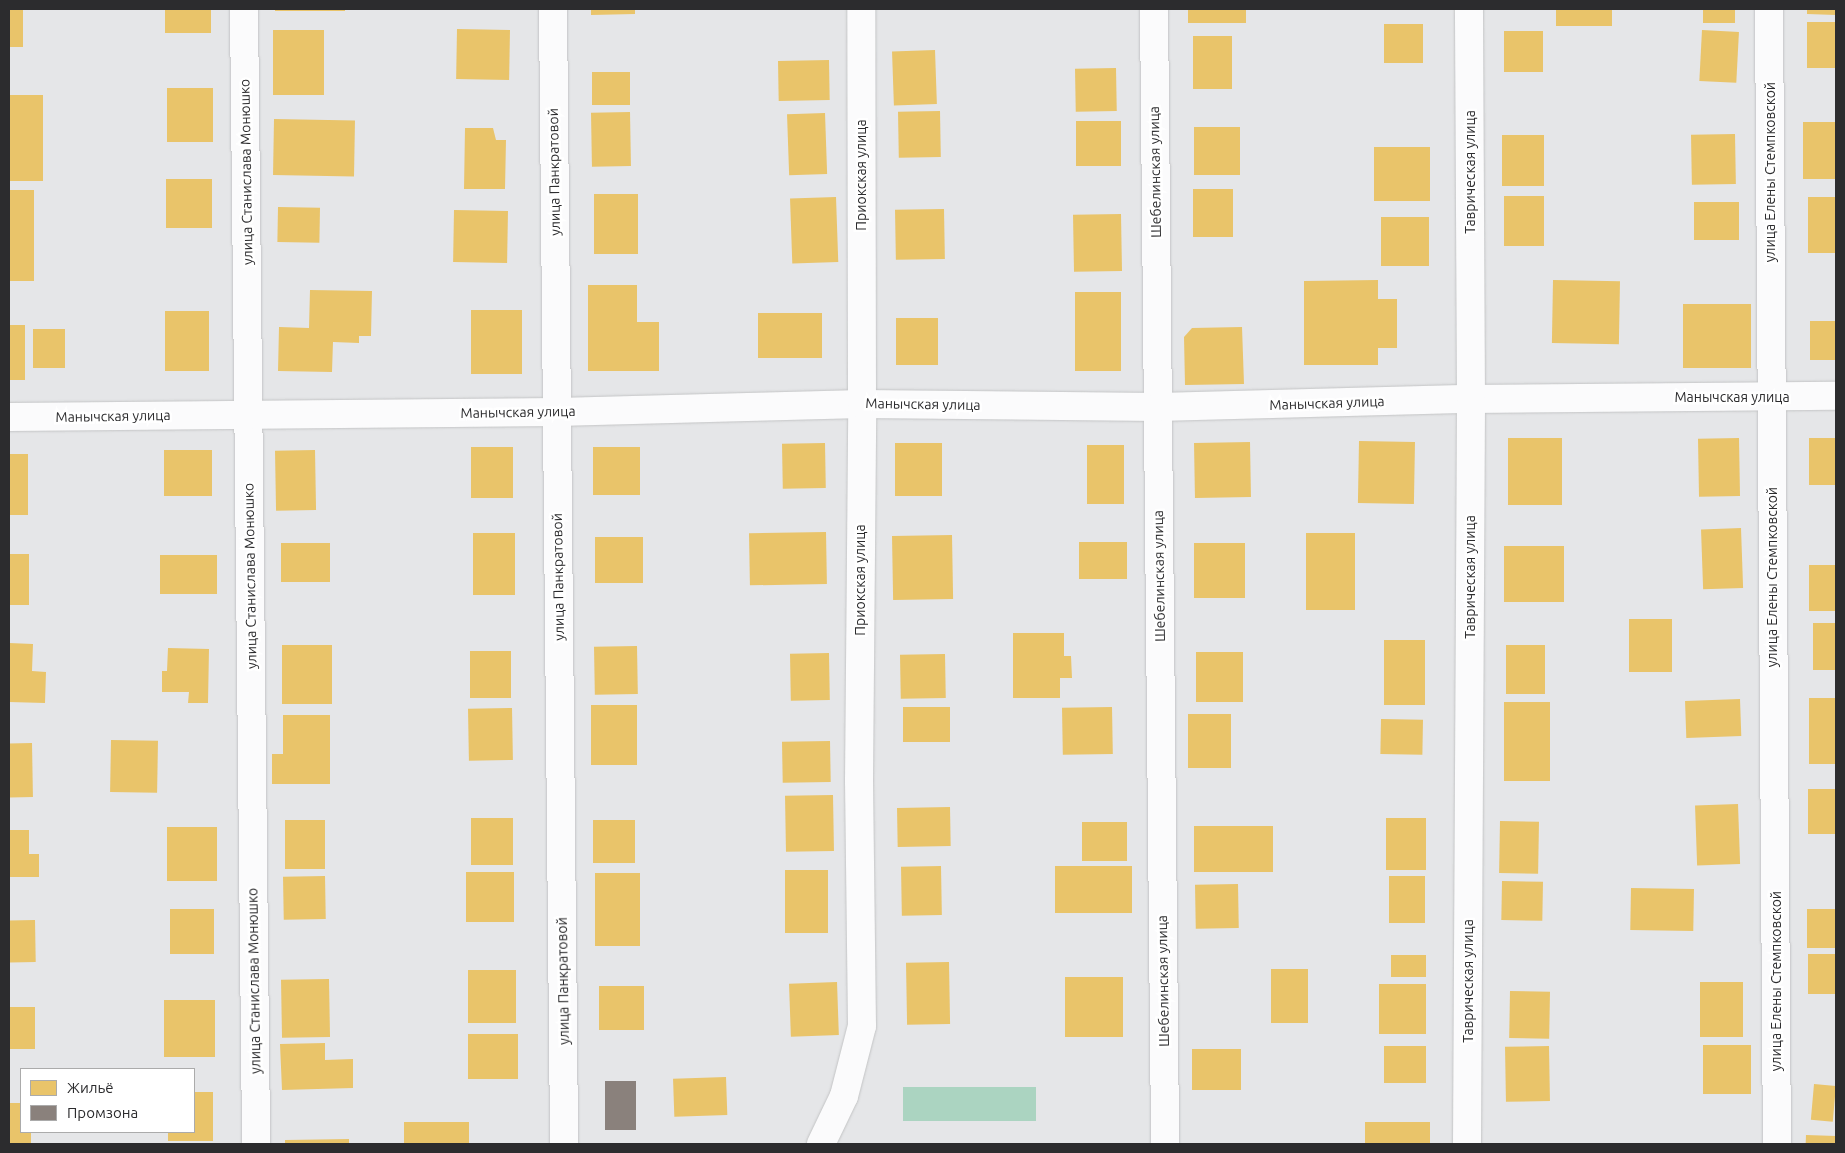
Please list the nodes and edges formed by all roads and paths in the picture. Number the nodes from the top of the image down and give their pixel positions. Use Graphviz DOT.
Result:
graph roads {
  1 [pos="244,9"];
  2 [pos="552,9"];
  3 [pos="861,9"];
  4 [pos="1154,9"];
  5 [pos="1469,9"];
  6 [pos="1769,9"];
  7 [pos="1771,396"];
  8 [pos="1836,396"];
  9 [pos="1471,399"];
  10 [pos="862,404"];
  11 [pos="1158,407"];
  12 [pos="557,412"];
  13 [pos="248,414"];
  14 [pos="9,417"];
  15 [pos="256,1144"];
  16 [pos="564,1144"];
  17 [pos="821,1144"];
  18 [pos="1165,1144"];
  19 [pos="1467,1144"];
  20 [pos="1777,1144"];
  1 -- 13 [label="street, улица Станислава Монюшко"];
  2 -- 12 [label="street, улица Панкратовой"];
  3 -- 10 [label="street, Приокская улица"];
  4 -- 11 [label="street, Шебелинская улица"];
  5 -- 9 [label="street, Таврическая улица"];
  6 -- 7 [label="street, улица Елены Стемпковской"];
  7 -- 8 [label="street, Манычская улица"];
  7 -- 9 [label="street, Манычская улица"];
  7 -- 20 [label="street, улица Елены Стемпковской"];
  9 -- 11 [label="street, Манычская улица"];
  9 -- 19 [label="street, Таврическая улица"];
  10 -- 11 [label="street, Манычская улица"];
  10 -- 12 [label="street, Манычская улица"];
  10 -- 17 [label="street, Приокская улица"];
  11 -- 18 [label="street, Шебелинская улица"];
  12 -- 13 [label="street, Манычская улица"];
  12 -- 16 [label="street, улица Панкратовой"];
  13 -- 14 [label="street, Манычская улица"];
  13 -- 15 [label="street, улица Станислава Монюшко"];
}
